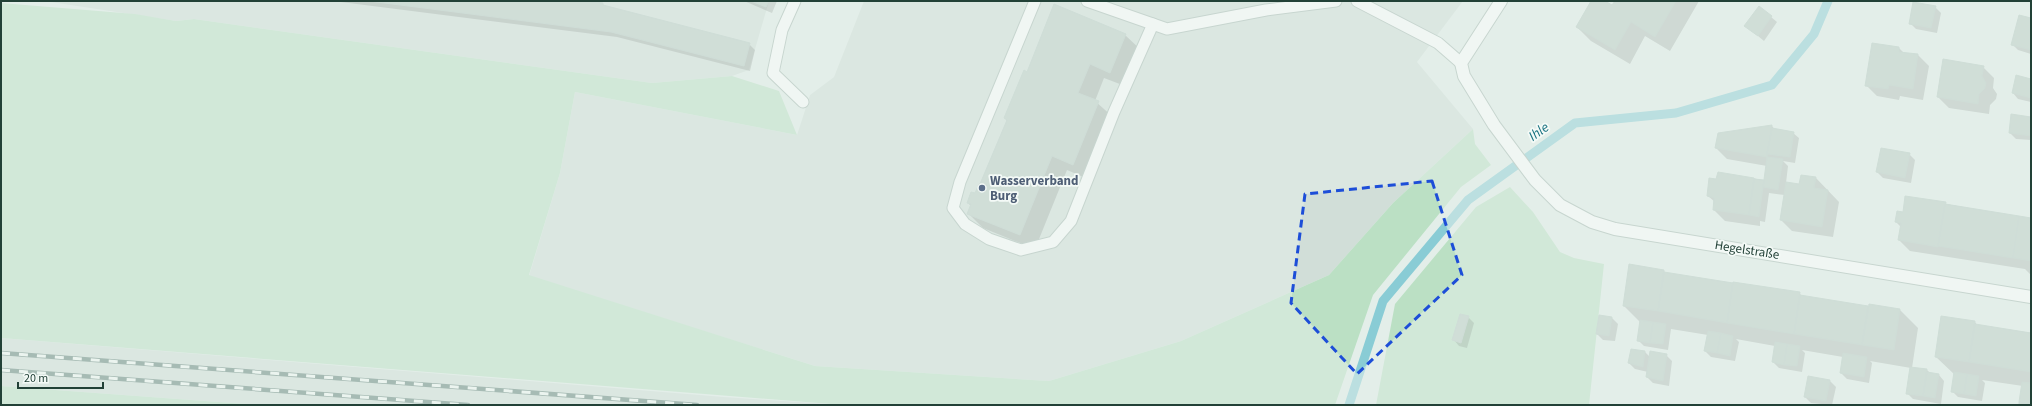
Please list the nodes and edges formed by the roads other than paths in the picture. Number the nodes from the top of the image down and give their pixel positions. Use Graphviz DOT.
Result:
graph roads {
  1 [pos="795,1"];
  2 [pos="1034,1"];
  3 [pos="1087,1"];
  4 [pos="1336,1"];
  5 [pos="1357,1"];
  6 [pos="1501,1"];
  7 [pos="1153,24"];
  8 [pos="1461,63"];
  9 [pos="803,102"];
  10 [pos="2031,297"];
  1 -- 9 [label="lane"];
  2 -- 7 [label="lane"];
  3 -- 7 [label="lane"];
  4 -- 7 [label="lane"];
  5 -- 8 [label="lane"];
  6 -- 8 [label="street"];
  8 -- 10 [label="street, Hegelstraße"];
}
